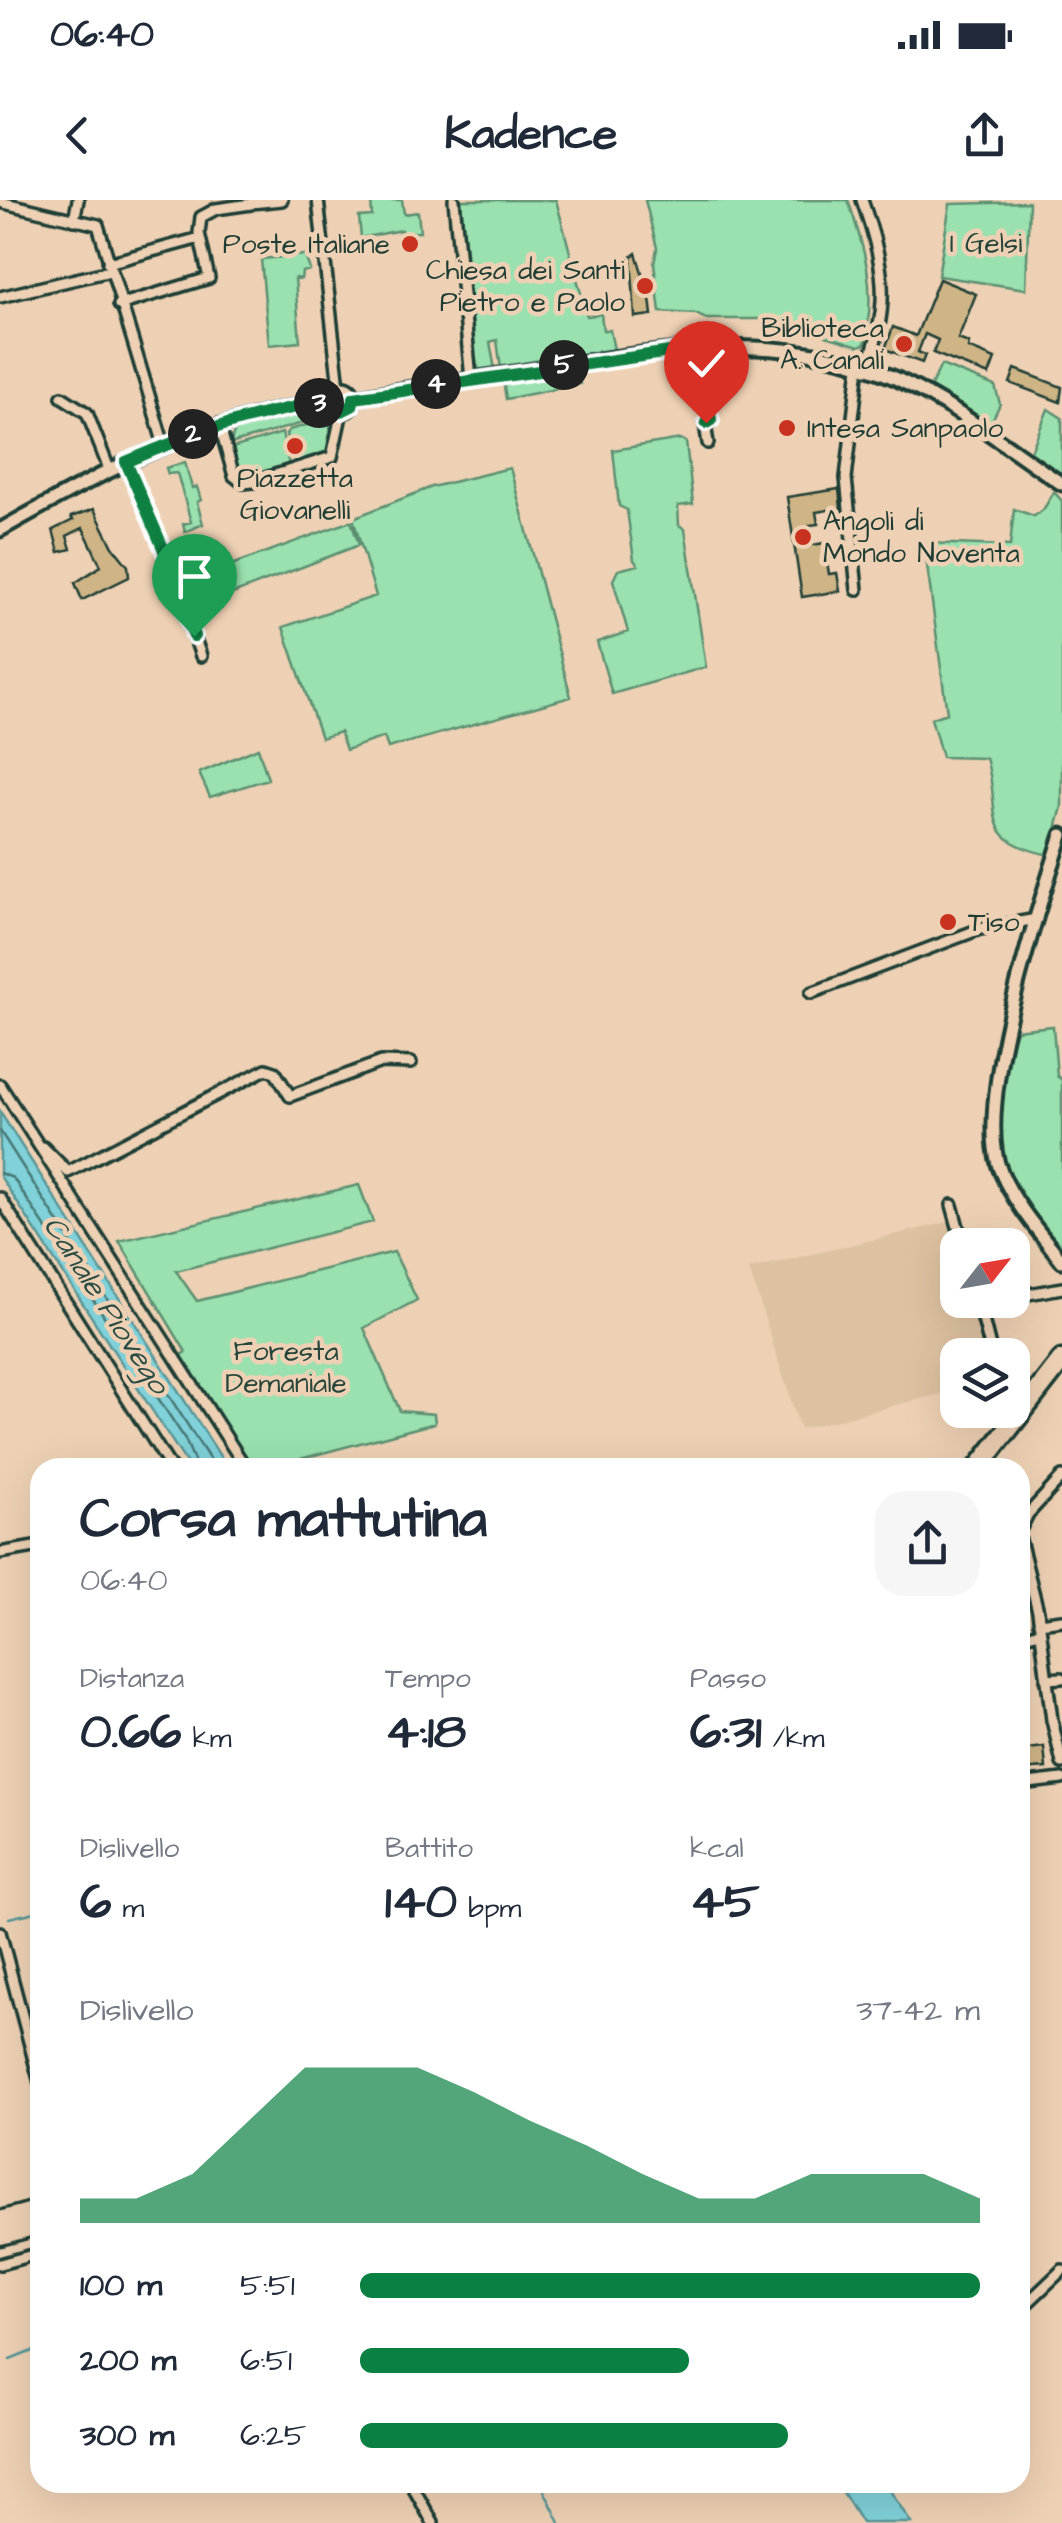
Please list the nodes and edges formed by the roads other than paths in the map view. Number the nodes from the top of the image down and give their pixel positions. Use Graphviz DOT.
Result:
graph roads {
  1 [pos="78,200"];
  2 [pos="282,200"];
  3 [pos="318,200"];
  4 [pos="454,200"];
  5 [pos="862,200"];
  6 [pos="0,202"];
  7 [pos="251,202"];
  8 [pos="74,220"];
  9 [pos="200,238"];
  10 [pos="109,268"];
  11 [pos="0,298"];
  12 [pos="119,306"];
  13 [pos="697,348"];
  14 [pos="863,368"];
  15 [pos="471,379"];
  16 [pos="339,387"];
  17 [pos="62,396"];
  18 [pos="354,398"];
  19 [pos="330,401"];
  20 [pos="342,411"];
  21 [pos="219,424"];
  22 [pos="708,442"];
  23 [pos="164,445"];
  24 [pos="126,462"];
  25 [pos="110,469"];
  26 [pos="1062,484"];
  27 [pos="0,530"];
  28 [pos="857,590"];
  29 [pos="201,656"];
  30 [pos="1062,834"];
  31 [pos="1060,849"];
  32 [pos="1037,919"];
  33 [pos="812,993"];
  34 [pos="411,1062"];
  35 [pos="0,1084"];
  36 [pos="37,1142"];
  37 [pos="0,1198"];
  38 [pos="952,1205"];
  39 [pos="958,1228"];
  40 [pos="1062,1261"];
  41 [pos="1062,1288"];
  42 [pos="1030,1294"];
  43 [pos="1062,1360"];
  44 [pos="1062,1378"];
  45 [pos="1037,1404"];
  46 [pos="165,1458"];
  47 [pos="240,1458"];
  48 [pos="987,1458"];
  49 [pos="999,1458"];
  50 [pos="1062,1477"];
  51 [pos="1030,1512"];
  52 [pos="30,1548"];
  53 [pos="0,1553"];
  54 [pos="1030,1577"];
  55 [pos="1062,1620"];
  56 [pos="1040,1627"];
  57 [pos="1030,1632"];
  58 [pos="1062,1678"];
  59 [pos="1046,1679"];
  60 [pos="1062,1763"];
  61 [pos="1062,1780"];
  62 [pos="1030,1783"];
  63 [pos="0,1932"];
  64 [pos="30,2045"];
  65 [pos="30,2213"];
  66 [pos="0,2221"];
  67 [pos="30,2227"];
  68 [pos="0,2235"];
  69 [pos="30,2256"];
  70 [pos="0,2264"];
  71 [pos="1062,2270"];
  72 [pos="1030,2300"];
  73 [pos="416,2493"];
  74 [pos="433,2523"];
  1 -- 8 [label="street"];
  2 -- 7 [label="street"];
  3 -- 16 [label="street"];
  4 -- 15 [label="street"];
  5 -- 14 [label="street"];
  6 -- 8 [label="street"];
  7 -- 9 [label="street"];
  8 -- 10 [label="street"];
  9 -- 10 [label="street"];
  9 -- 12 [label="street"];
  10 -- 11 [label="street"];
  10 -- 12 [label="street"];
  12 -- 23 [label="street"];
  13 -- 14 [label="street"];
  13 -- 15 [label="street"];
  13 -- 22 [label="street"];
  14 -- 26 [label="street"];
  14 -- 28 [label="street"];
  15 -- 18 [label="street"];
  16 -- 18 [label="street"];
  16 -- 19 [label="street"];
  17 -- 25 [label="street"];
  18 -- 20 [label="street"];
  19 -- 20 [label="street"];
  19 -- 21 [label="street"];
  20 -- 21 [label="street"];
  21 -- 23 [label="street"];
  23 -- 24 [label="street"];
  24 -- 25 [label="street"];
  24 -- 29 [label="street"];
  25 -- 27 [label="street"];
  30 -- 31 [label="street"];
  31 -- 32 [label="street"];
  32 -- 33 [label="street"];
  32 -- 40 [label="street"];
  34 -- 36 [label="street"];
  35 -- 36 [label="street"];
  36 -- 47 [label="street"];
  37 -- 46 [label="street"];
  38 -- 39 [label="street"];
  41 -- 42 [label="street"];
  43 -- 45 [label="highway"];
  44 -- 45 [label="highway"];
  45 -- 48 [label="highway"];
  45 -- 49 [label="highway"];
  50 -- 51 [label="street"];
  52 -- 53 [label="street"];
  54 -- 56 [label="street"];
  55 -- 56 [label="street"];
  56 -- 57 [label="street"];
  56 -- 59 [label="street"];
  58 -- 59 [label="street"];
  59 -- 60 [label="street"];
  61 -- 62 [label="street"];
  63 -- 64 [label="street"];
  65 -- 66 [label="highway"];
  67 -- 68 [label="highway"];
  69 -- 70 [label="street"];
  71 -- 72 [label="street"];
  73 -- 74 [label="street"];
}
